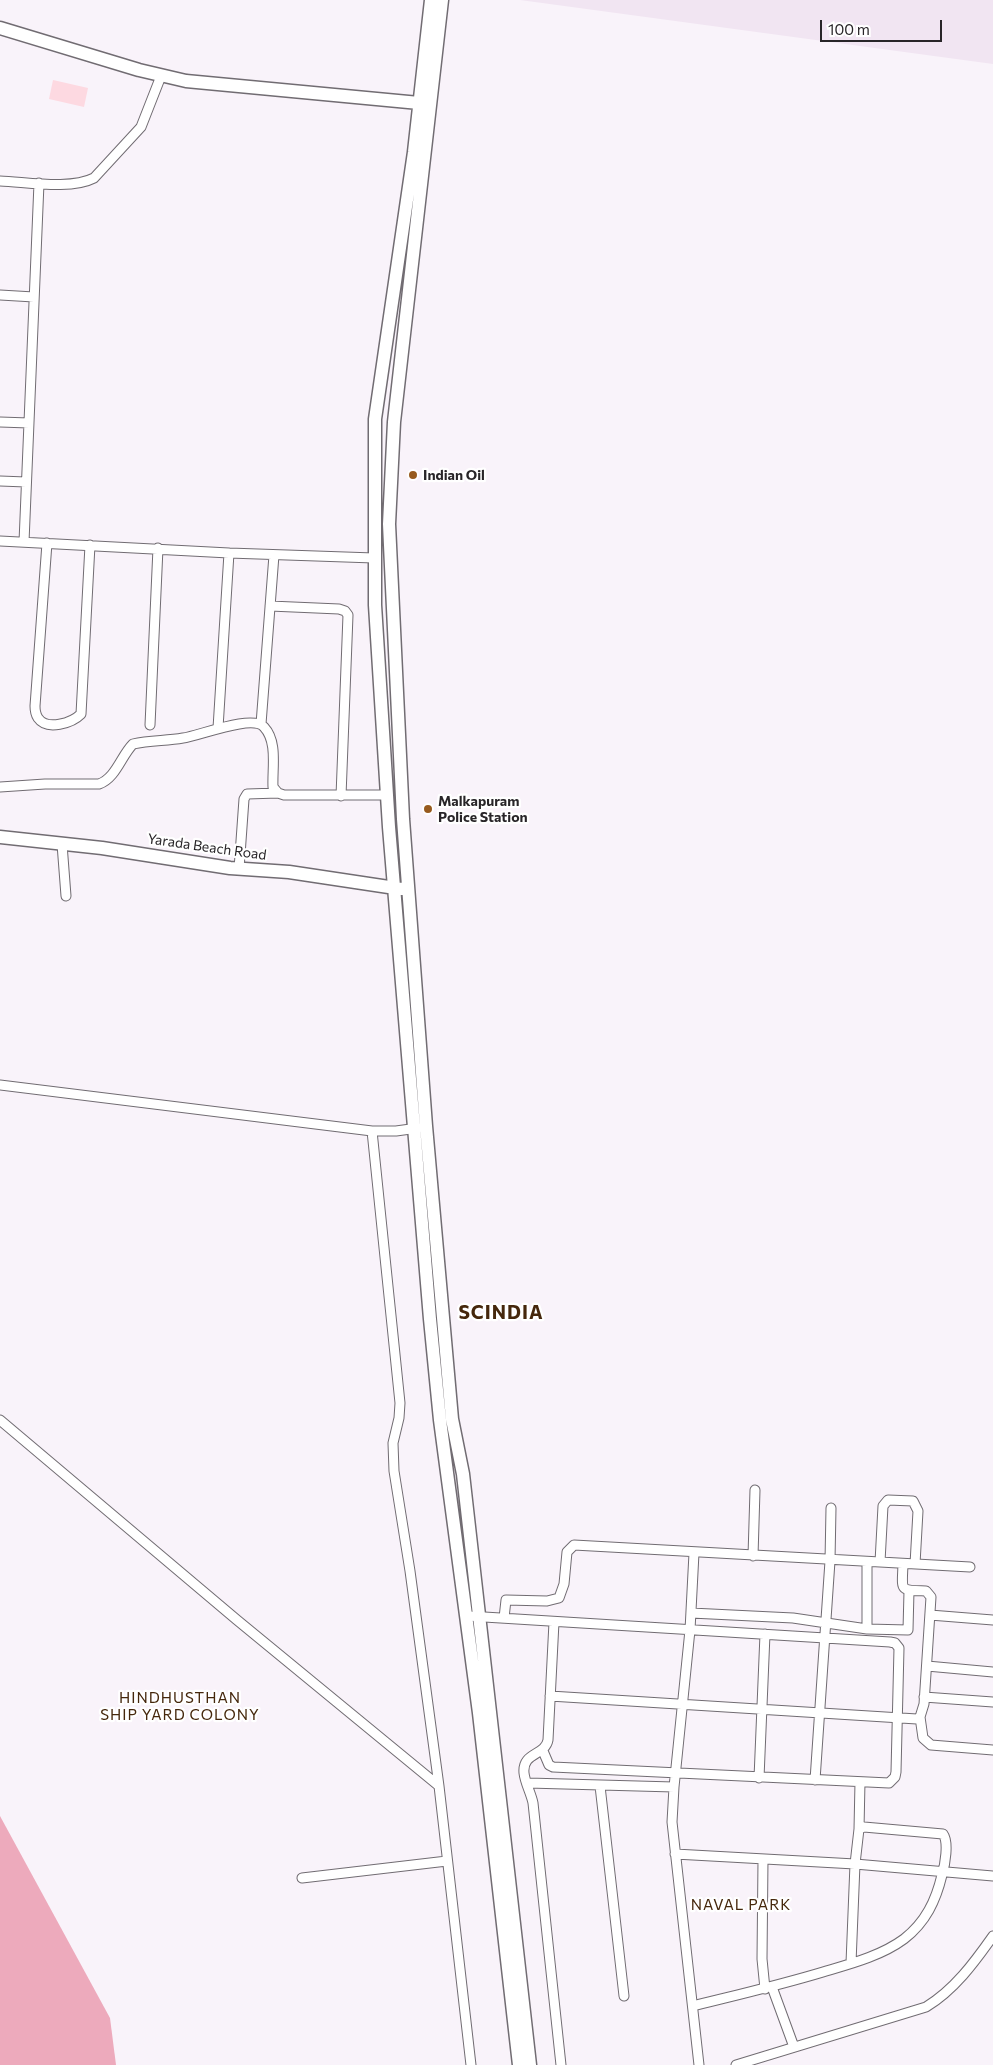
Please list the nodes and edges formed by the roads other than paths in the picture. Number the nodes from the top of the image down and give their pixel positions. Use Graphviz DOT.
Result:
graph roads {
  1 [pos="430,0"];
  2 [pos="442,0"];
  3 [pos="0,28"];
  4 [pos="161,76"];
  5 [pos="419,103"];
  6 [pos="0,181"];
  7 [pos="39,182"];
  8 [pos="0,295"];
  9 [pos="34,297"];
  10 [pos="0,422"];
  11 [pos="29,423"];
  12 [pos="0,481"];
  13 [pos="26,482"];
  14 [pos="0,541"];
  15 [pos="24,542"];
  16 [pos="48,543"];
  17 [pos="90,545"];
  18 [pos="158,548"];
  19 [pos="229,553"];
  20 [pos="274,555"];
  21 [pos="374,558"];
  22 [pos="270,606"];
  23 [pos="261,724"];
  24 [pos="150,725"];
  25 [pos="218,728"];
  26 [pos="0,788"];
  27 [pos="278,792"];
  28 [pos="341,796"];
  29 [pos="387,796"];
  30 [pos="0,837"];
  31 [pos="62,844"];
  32 [pos="239,869"];
  33 [pos="395,889"];
  34 [pos="409,890"];
  35 [pos="66,896"];
  36 [pos="0,1085"];
  37 [pos="426,1126"];
  38 [pos="412,1129"];
  39 [pos="372,1131"];
  40 [pos="427,1205"];
  41 [pos="0,1420"];
  42 [pos="755,1490"];
  43 [pos="831,1508"];
  44 [pos="694,1553"];
  45 [pos="753,1556"];
  46 [pos="830,1560"];
  47 [pos="867,1562"];
  48 [pos="880,1562"];
  49 [pos="903,1564"];
  50 [pos="915,1564"];
  51 [pos="970,1567"];
  52 [pos="909,1592"];
  53 [pos="691,1613"];
  54 [pos="930,1615"];
  55 [pos="474,1616"];
  56 [pos="504,1618"];
  57 [pos="993,1620"];
  58 [pos="554,1622"];
  59 [pos="827,1623"];
  60 [pos="866,1628"];
  61 [pos="690,1630"];
  62 [pos="765,1634"];
  63 [pos="825,1637"];
  64 [pos="926,1666"];
  65 [pos="993,1672"];
  66 [pos="550,1696"];
  67 [pos="924,1697"];
  68 [pos="993,1702"];
  69 [pos="683,1703"];
  70 [pos="761,1709"];
  71 [pos="820,1713"];
  72 [pos="920,1717"];
  73 [pos="896,1718"];
  74 [pos="993,1750"];
  75 [pos="542,1751"];
  76 [pos="676,1773"];
  77 [pos="759,1778"];
  78 [pos="815,1780"];
  79 [pos="860,1782"];
  80 [pos="528,1783"];
  81 [pos="439,1786"];
  82 [pos="600,1786"];
  83 [pos="674,1787"];
  84 [pos="860,1829"];
  85 [pos="675,1854"];
  86 [pos="763,1860"];
  87 [pos="447,1861"];
  88 [pos="854,1864"];
  89 [pos="943,1871"];
  90 [pos="993,1876"];
  91 [pos="302,1878"];
  92 [pos="993,1936"];
  93 [pos="851,1964"];
  94 [pos="769,1988"];
  95 [pos="624,1996"];
  96 [pos="693,2006"];
  97 [pos="794,2047"];
  98 [pos="471,2065"];
  99 [pos="519,2065"];
  100 [pos="530,2065"];
  101 [pos="561,2065"];
  102 [pos="699,2065"];
  103 [pos="736,2065"];
  1 -- 5 [label="main road"];
  2 -- 34 [label="main road"];
  3 -- 4 [label="main road"];
  4 -- 5 [label="main road"];
  4 -- 7 [label="street"];
  5 -- 21 [label="main road"];
  6 -- 7 [label="street"];
  7 -- 9 [label="street"];
  8 -- 9 [label="street"];
  9 -- 11 [label="street"];
  10 -- 11 [label="street"];
  11 -- 13 [label="street"];
  12 -- 13 [label="street"];
  13 -- 15 [label="street"];
  14 -- 15 [label="street"];
  15 -- 16 [label="street"];
  16 -- 17 [label="street"];
  16 -- 17 [label="street"];
  17 -- 18 [label="street"];
  18 -- 19 [label="street"];
  18 -- 24 [label="street"];
  19 -- 20 [label="street"];
  19 -- 25 [label="street"];
  20 -- 21 [label="street"];
  20 -- 22 [label="street"];
  21 -- 29 [label="main road"];
  22 -- 23 [label="street"];
  22 -- 28 [label="street"];
  23 -- 25 [label="street"];
  23 -- 27 [label="street"];
  25 -- 26 [label="street"];
  27 -- 28 [label="street"];
  27 -- 32 [label="street"];
  28 -- 29 [label="street"];
  29 -- 33 [label="main road"];
  30 -- 31 [label="main road, Yarada Beach Road"];
  31 -- 32 [label="main road, Yarada Beach Road"];
  31 -- 35 [label="street"];
  32 -- 33 [label="main road, Yarada Beach Road"];
  33 -- 34 [label="main road, Yarada Beach Road"];
  33 -- 38 [label="main road"];
  34 -- 37 [label="main road"];
  36 -- 39 [label="street"];
  37 -- 38 [label="street"];
  37 -- 40 [label="main road"];
  38 -- 39 [label="street"];
  38 -- 40 [label="main road"];
  39 -- 81 [label="street"];
  40 -- 55 [label="main road"];
  41 -- 81 [label="street"];
  42 -- 45 [label="street"];
  43 -- 46 [label="street"];
  44 -- 45 [label="street"];
  44 -- 53 [label="street"];
  44 -- 56 [label="street"];
  45 -- 46 [label="street"];
  46 -- 47 [label="street"];
  46 -- 59 [label="street"];
  47 -- 48 [label="street"];
  47 -- 60 [label="street"];
  48 -- 49 [label="street"];
  48 -- 50 [label="street"];
  49 -- 50 [label="street"];
  49 -- 52 [label="street"];
  50 -- 51 [label="street"];
  52 -- 54 [label="street"];
  52 -- 60 [label="street"];
  53 -- 59 [label="street"];
  53 -- 61 [label="street"];
  54 -- 57 [label="street"];
  54 -- 64 [label="street"];
  55 -- 56 [label="street"];
  55 -- 99 [label="main road"];
  55 -- 100 [label="main road"];
  56 -- 58 [label="street"];
  58 -- 61 [label="street"];
  58 -- 66 [label="street"];
  59 -- 60 [label="street"];
  59 -- 63 [label="street"];
  61 -- 62 [label="street"];
  61 -- 69 [label="street"];
  62 -- 63 [label="street"];
  62 -- 70 [label="street"];
  63 -- 71 [label="street"];
  63 -- 73 [label="street"];
  64 -- 65 [label="street"];
  64 -- 67 [label="street"];
  66 -- 69 [label="street"];
  66 -- 75 [label="street"];
  67 -- 68 [label="street"];
  67 -- 72 [label="street"];
  69 -- 70 [label="street"];
  69 -- 76 [label="street"];
  70 -- 71 [label="street"];
  70 -- 77 [label="street"];
  71 -- 73 [label="street"];
  71 -- 78 [label="street"];
  72 -- 73 [label="street"];
  72 -- 74 [label="street"];
  73 -- 79 [label="street"];
  75 -- 76 [label="street"];
  75 -- 80 [label="street"];
  76 -- 77 [label="street"];
  76 -- 83 [label="street"];
  77 -- 78 [label="street"];
  78 -- 79 [label="street"];
  79 -- 84 [label="street"];
  80 -- 82 [label="street"];
  80 -- 101 [label="street"];
  81 -- 87 [label="street"];
  82 -- 83 [label="street"];
  82 -- 95 [label="street"];
  83 -- 85 [label="street"];
  84 -- 88 [label="street"];
  84 -- 89 [label="street"];
  85 -- 86 [label="street"];
  85 -- 96 [label="street"];
  86 -- 88 [label="street"];
  86 -- 94 [label="street"];
  87 -- 91 [label="street"];
  87 -- 98 [label="street"];
  88 -- 89 [label="street"];
  88 -- 93 [label="street"];
  89 -- 90 [label="street"];
  89 -- 93 [label="street"];
  92 -- 97 [label="street"];
  93 -- 94 [label="street"];
  94 -- 96 [label="street"];
  94 -- 97 [label="street"];
  96 -- 102 [label="street"];
  97 -- 103 [label="street"];
}
